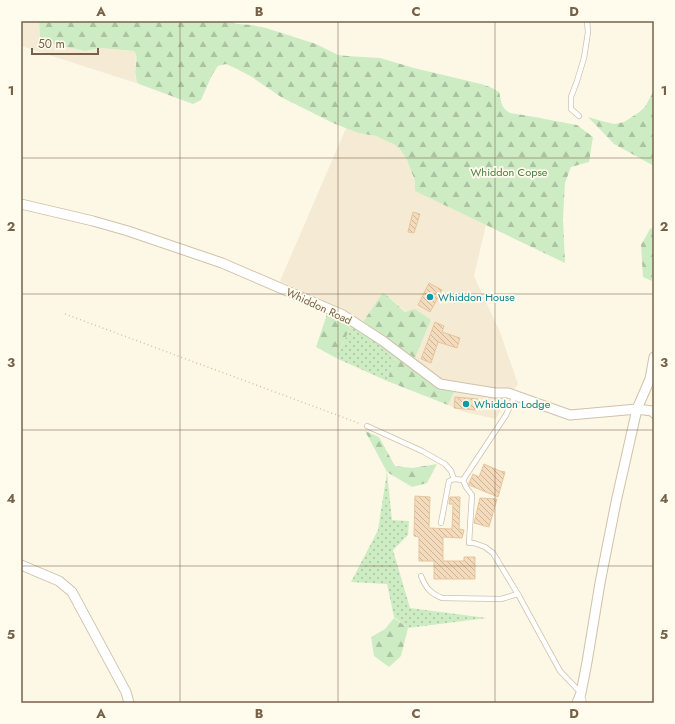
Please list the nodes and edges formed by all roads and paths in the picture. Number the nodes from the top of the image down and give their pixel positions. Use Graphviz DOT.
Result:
graph roads {
  1 [pos="587,21"];
  2 [pos="579,116"];
  3 [pos="21,204"];
  4 [pos="65,314"];
  5 [pos="654,356"];
  6 [pos="515,396"];
  7 [pos="636,409"];
  8 [pos="654,413"];
  9 [pos="367,426"];
  10 [pos="454,479"];
  11 [pos="462,480"];
  12 [pos="441,523"];
  13 [pos="21,565"];
  14 [pos="421,576"];
  15 [pos="518,594"];
  16 [pos="581,693"];
  17 [pos="129,703"];
  18 [pos="577,703"];
  19 [pos="584,703"];
  1 -- 2 [label="lane"];
  3 -- 6 [label="street, Whiddon Road"];
  4 -- 9 [label="path"];
  5 -- 7 [label="street"];
  6 -- 7 [label="street, Whiddon Road"];
  6 -- 11 [label="lane"];
  7 -- 8 [label="street, Whiddon Road"];
  7 -- 16 [label="street"];
  9 -- 10 [label="lane"];
  10 -- 11 [label="lane"];
  10 -- 12 [label="lane"];
  11 -- 15 [label="lane"];
  13 -- 17 [label="street"];
  14 -- 15 [label="lane"];
  15 -- 16 [label="lane"];
  16 -- 18 [label="street"];
  16 -- 19 [label="lane"];
}
